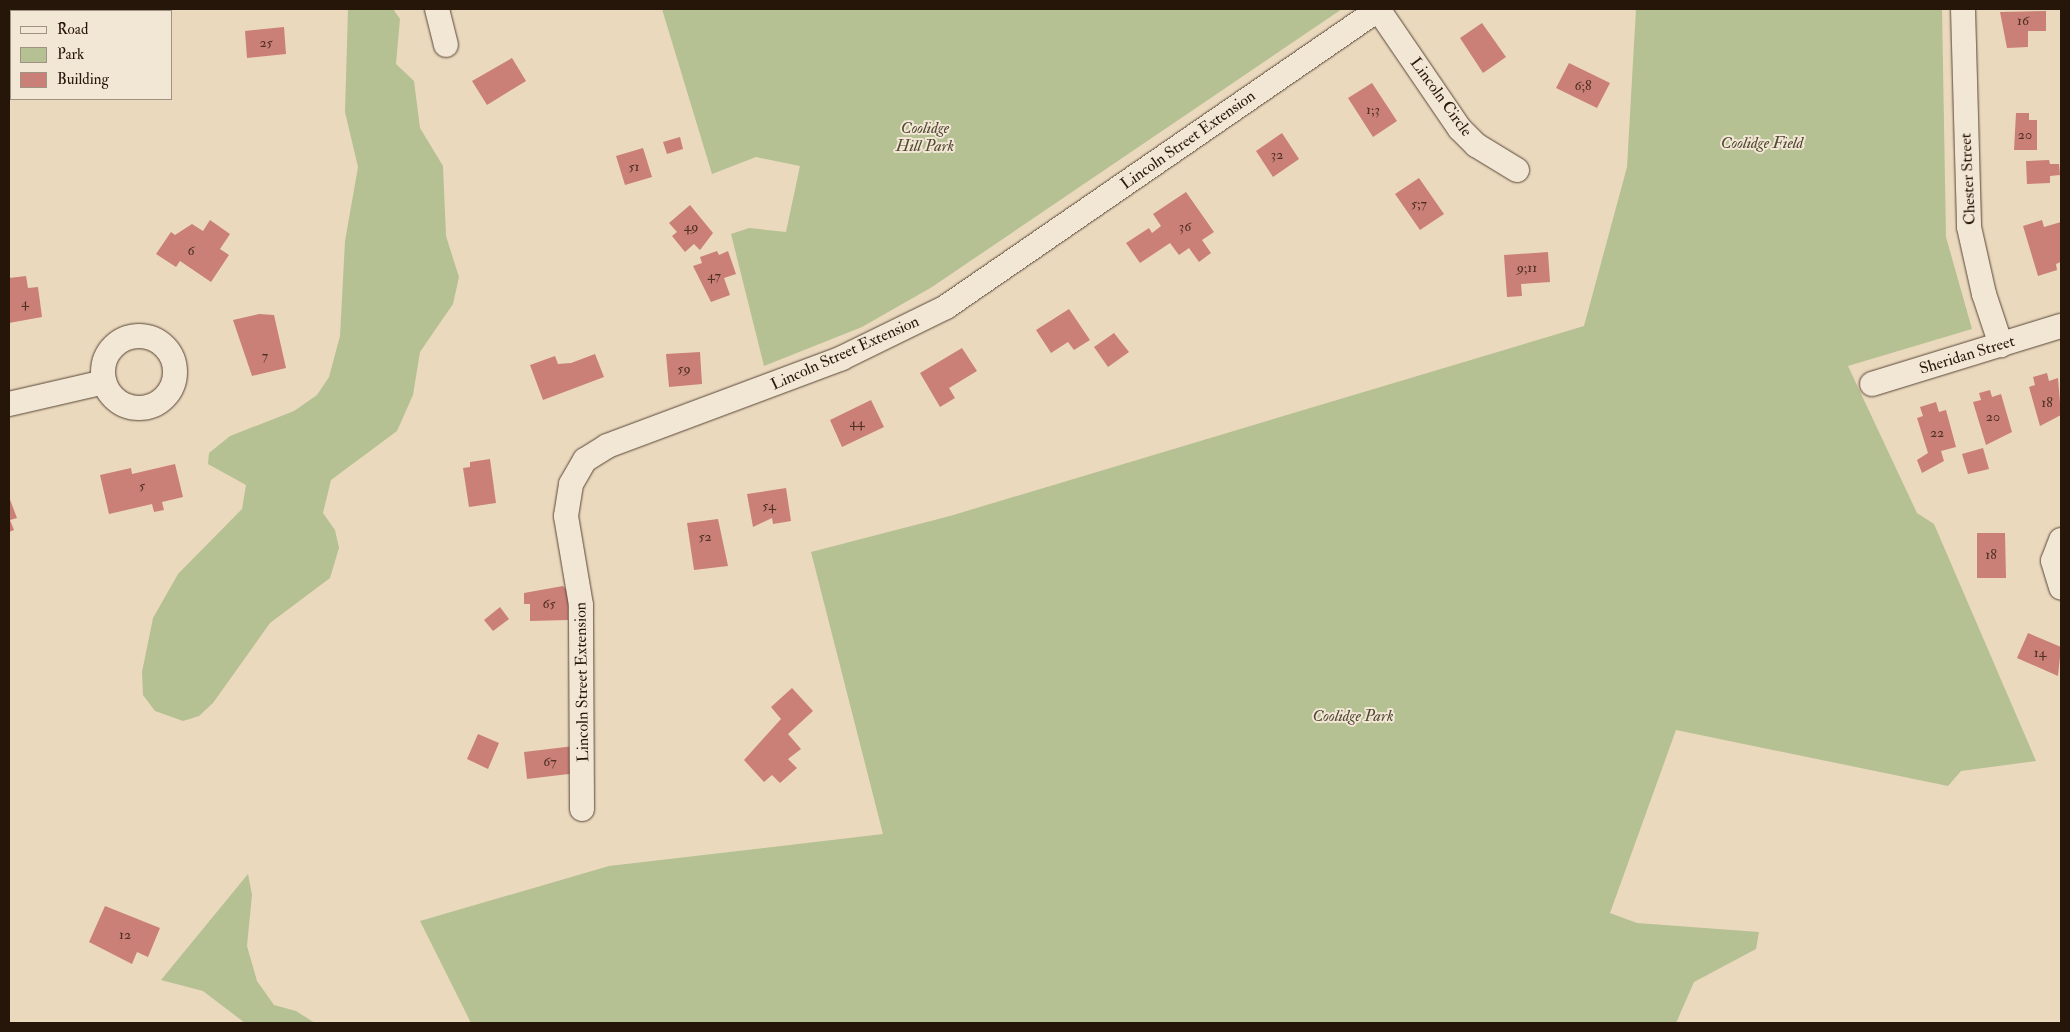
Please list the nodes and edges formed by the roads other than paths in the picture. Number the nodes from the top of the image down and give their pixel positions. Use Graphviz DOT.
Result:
graph roads {
  1 [pos="437,9"];
  2 [pos="1379,9"];
  3 [pos="1963,9"];
  4 [pos="446,45"];
  5 [pos="1517,170"];
  6 [pos="2061,326"];
  7 [pos="2002,345"];
  8 [pos="104,382"];
  9 [pos="1872,384"];
  10 [pos="9,404"];
  11 [pos="2061,540"];
  12 [pos="2061,588"];
  13 [pos="582,809"];
  1 -- 4 [label="street"];
  2 -- 5 [label="street, Lincoln Circle"];
  2 -- 13 [label="street, Lincoln Street Extension"];
  3 -- 7 [label="street, Chester Street"];
  6 -- 7 [label="street, Sheridan Street"];
  7 -- 9 [label="street, Sheridan Street"];
  8 -- 10 [label="street"];
  11 -- 12 [label="street"];
}
